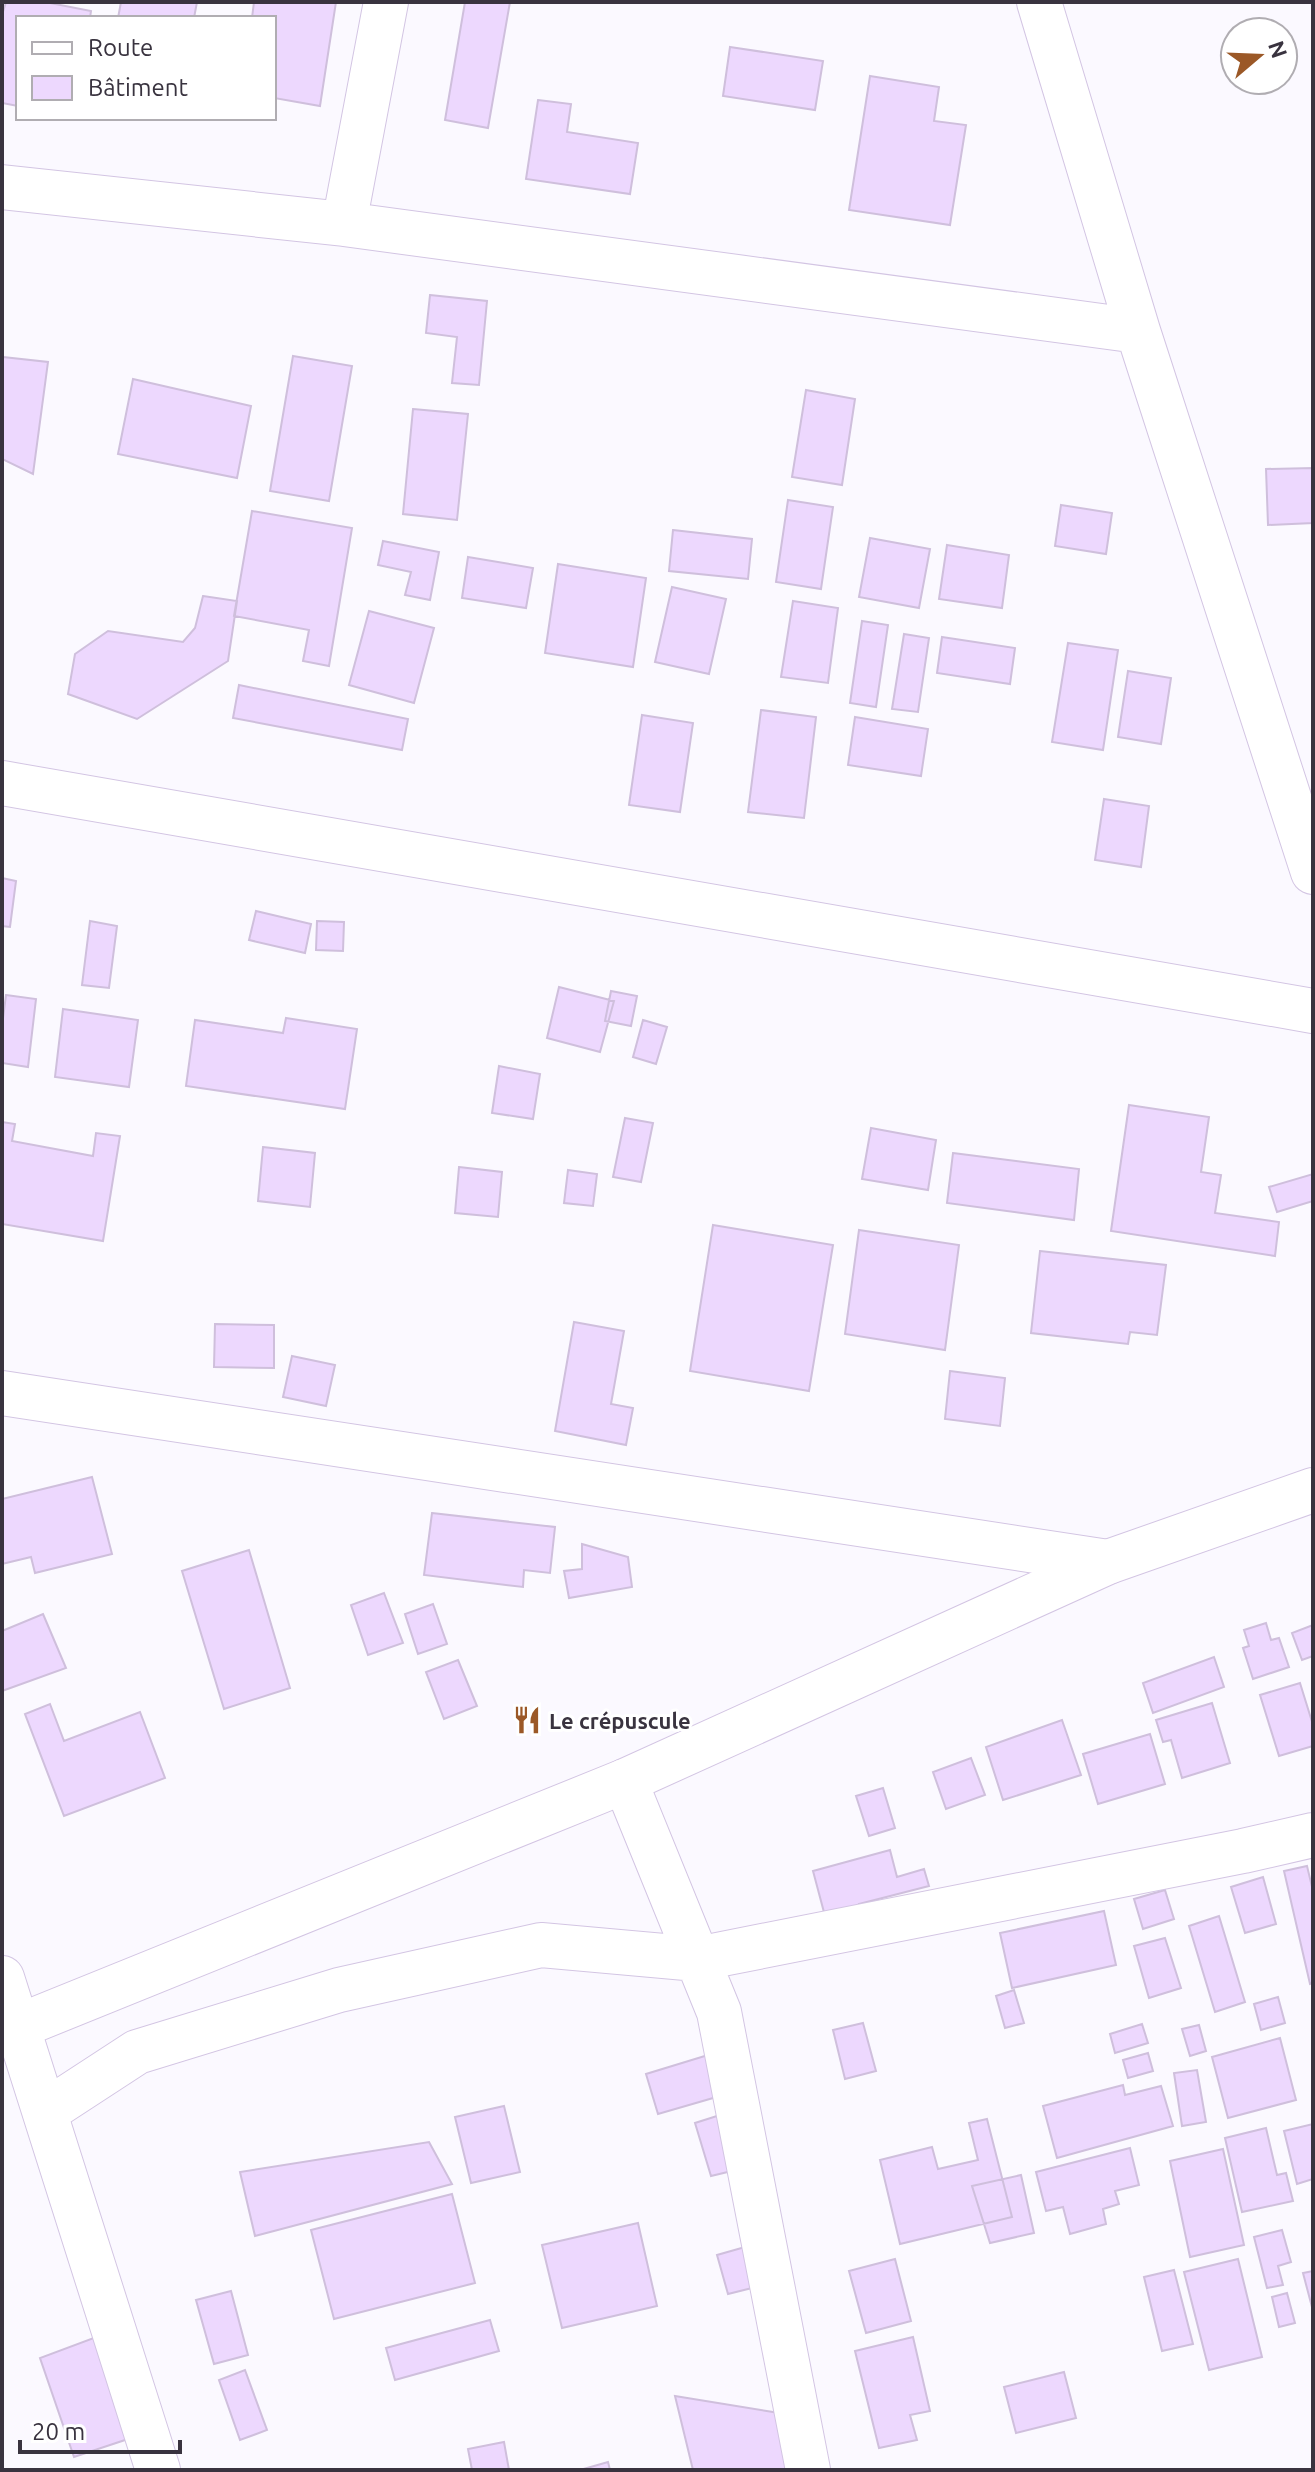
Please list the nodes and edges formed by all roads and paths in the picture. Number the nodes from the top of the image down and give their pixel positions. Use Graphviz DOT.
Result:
graph roads {
  1 [pos="386,2"];
  2 [pos="1039,2"];
  3 [pos="2,187"];
  4 [pos="344,224"];
  5 [pos="1138,331"];
  6 [pos="2,783"];
  7 [pos="1313,872"];
  8 [pos="1313,1011"];
  9 [pos="2,1393"];
  10 [pos="1313,1490"];
  11 [pos="1108,1562"];
  12 [pos="625,1781"];
  13 [pos="1313,1835"];
  14 [pos="697,1959"];
  15 [pos="2,1978"];
  16 [pos="10,2030"];
  17 [pos="45,2112"];
  18 [pos="158,2470"];
  19 [pos="808,2470"];
  1 -- 4 [label="street"];
  2 -- 5 [label="street"];
  3 -- 4 [label="street"];
  4 -- 5 [label="street"];
  5 -- 7 [label="street"];
  6 -- 8 [label="street"];
  9 -- 11 [label="street"];
  10 -- 11 [label="street"];
  11 -- 12 [label="street"];
  12 -- 14 [label="street"];
  12 -- 16 [label="street"];
  13 -- 14 [label="street"];
  14 -- 17 [label="street"];
  14 -- 19 [label="street"];
  15 -- 16 [label="street"];
  16 -- 17 [label="street"];
  17 -- 18 [label="street"];
}
